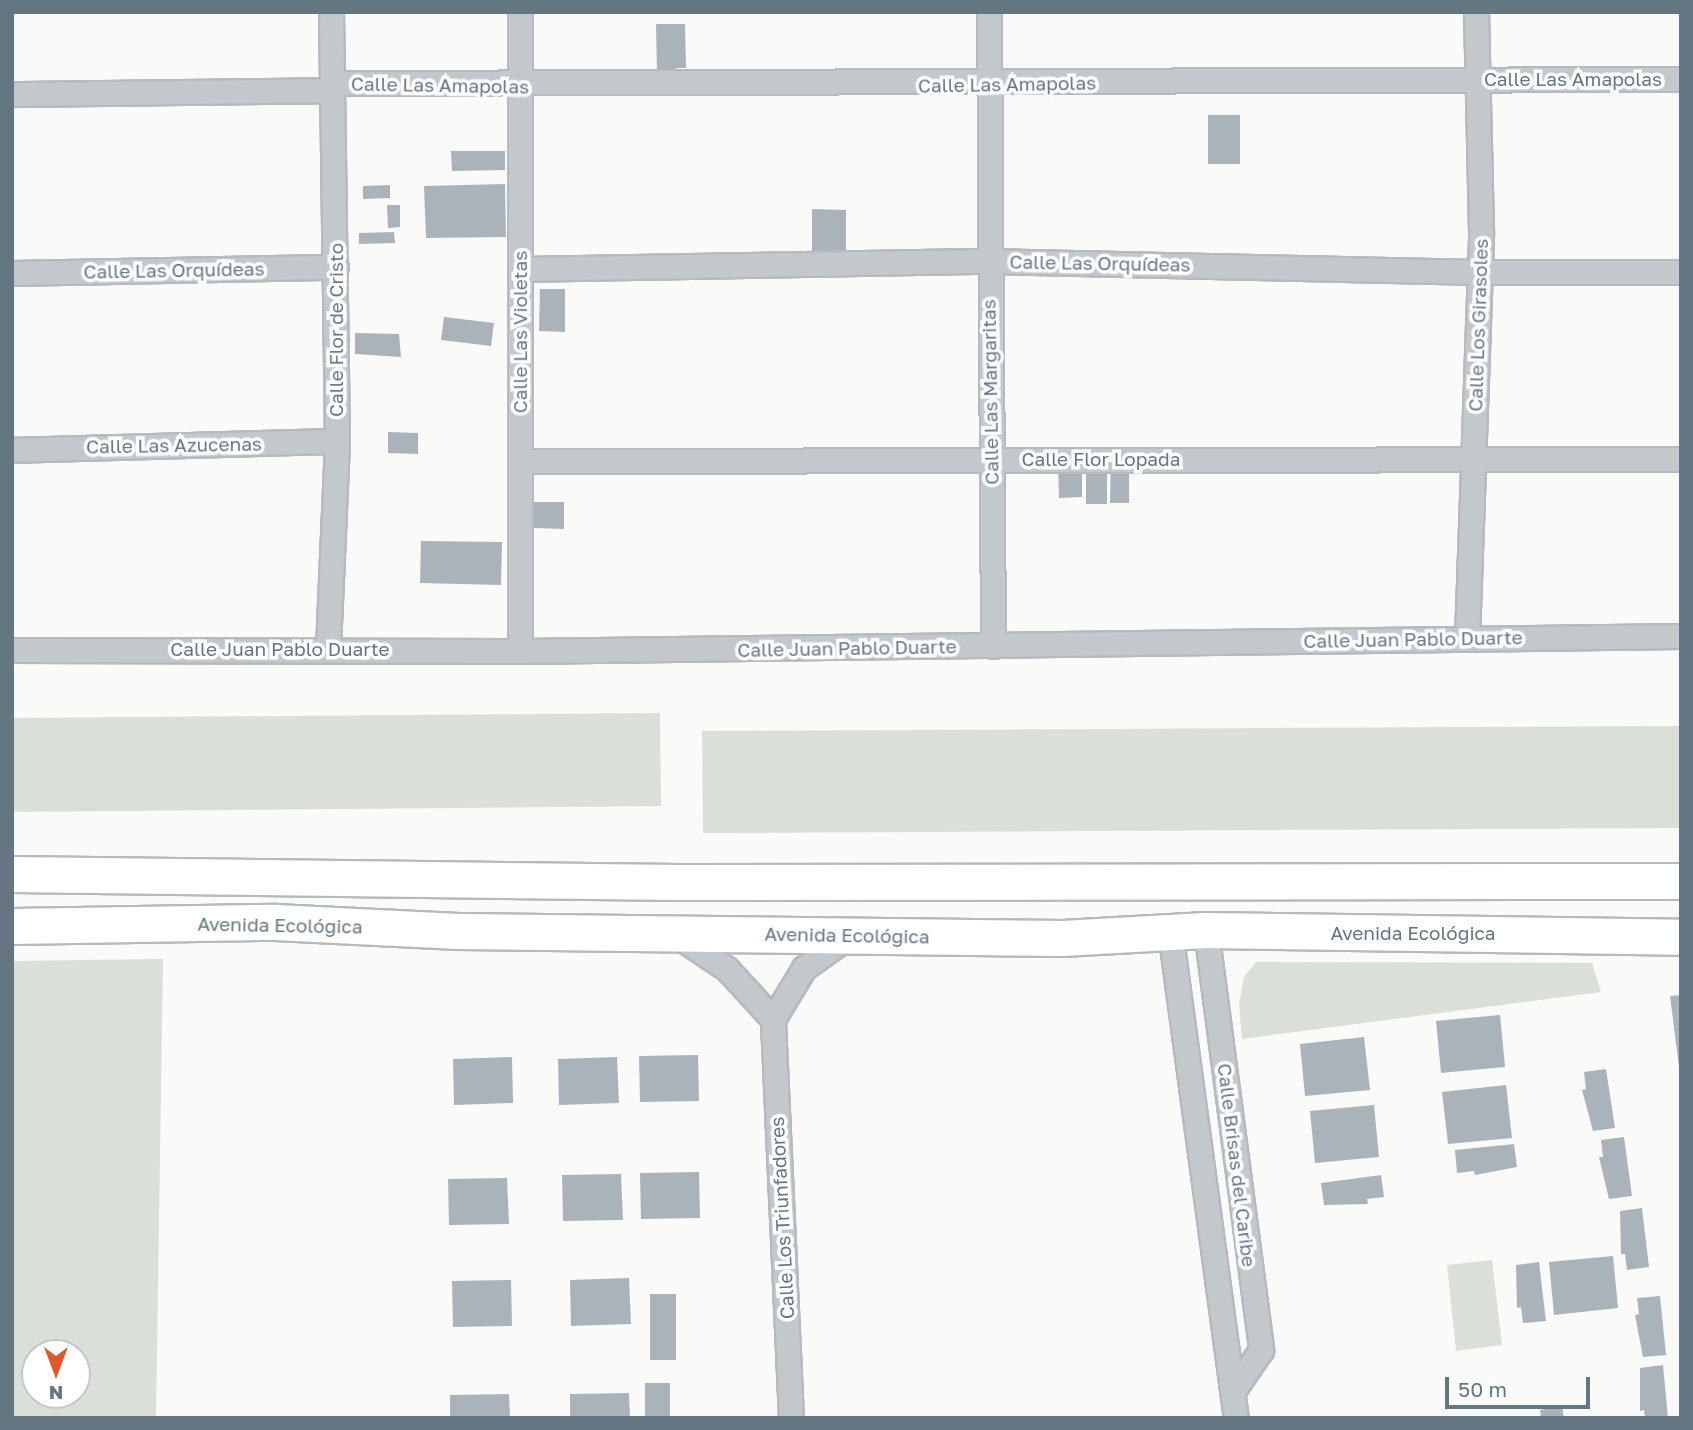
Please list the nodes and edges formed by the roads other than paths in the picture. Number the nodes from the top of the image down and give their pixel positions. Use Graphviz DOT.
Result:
graph roads {
  1 [pos="331,12"];
  2 [pos="520,12"];
  3 [pos="989,12"];
  4 [pos="1476,12"];
  5 [pos="1478,78"];
  6 [pos="1681,79"];
  7 [pos="989,85"];
  8 [pos="520,86"];
  9 [pos="332,87"];
  10 [pos="12,94"];
  11 [pos="989,261"];
  12 [pos="336,267"];
  13 [pos="520,269"];
  14 [pos="1479,272"];
  15 [pos="1681,272"];
  16 [pos="12,273"];
  17 [pos="337,441"];
  18 [pos="12,450"];
  19 [pos="991,459"];
  20 [pos="1681,459"];
  21 [pos="520,461"];
  22 [pos="1473,461"];
  23 [pos="1681,636"];
  24 [pos="1467,639"];
  25 [pos="993,646"];
  26 [pos="328,648"];
  27 [pos="12,650"];
  28 [pos="520,651"];
  29 [pos="12,874"];
  30 [pos="1681,881"];
  31 [pos="12,926"];
  32 [pos="1206,930"];
  33 [pos="1170,931"];
  34 [pos="673,933"];
  35 [pos="852,934"];
  36 [pos="1681,937"];
  37 [pos="773,1019"];
  38 [pos="1233,1391"];
  39 [pos="791,1418"];
  40 [pos="1236,1418"];
  1 -- 9 [label="street, Calle Flor de Cristo"];
  2 -- 8 [label="street, Calle Las Violetas"];
  3 -- 7 [label="street, Calle Las Margaritas"];
  4 -- 5 [label="street, Calle Los Girasoles"];
  5 -- 6 [label="street, Calle Las Amapolas"];
  5 -- 7 [label="street, Calle Las Amapolas"];
  5 -- 14 [label="street, Calle Los Girasoles"];
  7 -- 8 [label="street, Calle Las Amapolas"];
  7 -- 11 [label="street, Calle Las Margaritas"];
  8 -- 9 [label="street, Calle Las Amapolas"];
  8 -- 13 [label="street, Calle Las Violetas"];
  9 -- 10 [label="street, Calle Las Amapolas"];
  9 -- 12 [label="street, Calle Flor de Cristo"];
  11 -- 13 [label="street, Calle Las Orquídeas"];
  11 -- 14 [label="street, Calle Las Orquídeas"];
  11 -- 19 [label="street, Calle Las Margaritas"];
  12 -- 16 [label="street, Calle Las Orquídeas"];
  12 -- 17 [label="street, Calle Flor de Cristo"];
  13 -- 21 [label="street, Calle Las Violetas"];
  14 -- 15 [label="street, Calle Las Orquídeas"];
  14 -- 22 [label="street, Calle Los Girasoles"];
  17 -- 18 [label="street, Calle Las Azucenas"];
  17 -- 26 [label="street, Calle Flor de Cristo"];
  19 -- 21 [label="street, Calle Flor Lopada"];
  19 -- 22 [label="street, Calle Flor Lopada"];
  19 -- 25 [label="street, Calle Las Margaritas"];
  20 -- 22 [label="street, Calle Flor Lopada"];
  21 -- 28 [label="street, Calle Las Violetas"];
  22 -- 24 [label="street, Calle Los Girasoles"];
  23 -- 24 [label="street, Calle Juan Pablo Duarte"];
  24 -- 25 [label="street, Calle Juan Pablo Duarte"];
  25 -- 28 [label="street, Calle Juan Pablo Duarte"];
  26 -- 27 [label="street, Calle Juan Pablo Duarte"];
  26 -- 28 [label="street, Calle Juan Pablo Duarte"];
  29 -- 30 [label="main road"];
  31 -- 34 [label="main road, Avenida Ecológica"];
  32 -- 33 [label="main road, Avenida Ecológica"];
  32 -- 36 [label="main road, Avenida Ecológica"];
  32 -- 38 [label="street, Calle Brisas del Caribe"];
  33 -- 35 [label="main road, Avenida Ecológica"];
  33 -- 38 [label="street, Calle Brisas del Caribe"];
  34 -- 35 [label="main road, Avenida Ecológica"];
  34 -- 37 [label="street"];
  35 -- 37 [label="street"];
  37 -- 39 [label="street, Calle Los Triunfadores"];
  38 -- 40 [label="street, Calle Brisas del Caribe"];
}
